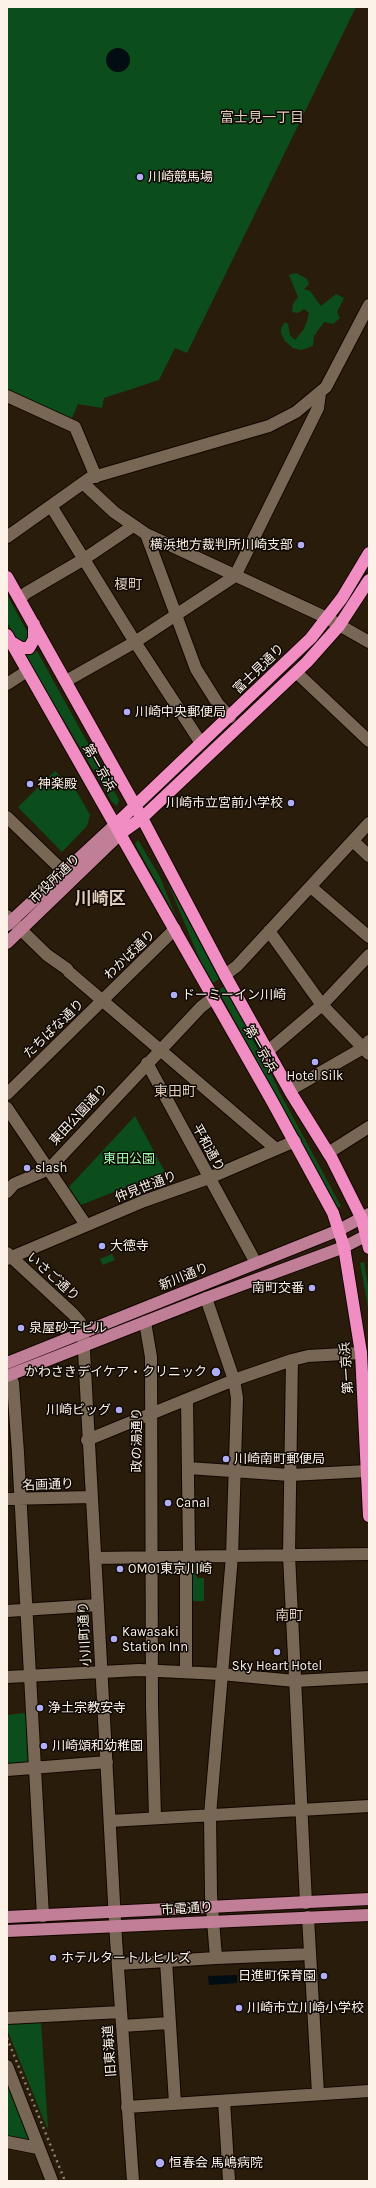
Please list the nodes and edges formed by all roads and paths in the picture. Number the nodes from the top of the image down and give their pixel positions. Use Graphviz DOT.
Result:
graph roads {
  1 [pos="369,304"];
  2 [pos="320,393"];
  3 [pos="7,396"];
  4 [pos="96,477"];
  5 [pos="83,483"];
  6 [pos="51,506"];
  7 [pos="133,526"];
  8 [pos="146,534"];
  9 [pos="7,536"];
  10 [pos="369,553"];
  11 [pos="84,559"];
  12 [pos="235,576"];
  13 [pos="7,577"];
  14 [pos="369,580"];
  15 [pos="20,599"];
  16 [pos="176,614"];
  17 [pos="327,618"];
  18 [pos="34,623"];
  19 [pos="339,626"];
  20 [pos="9,638"];
  21 [pos="134,642"];
  22 [pos="369,642"];
  23 [pos="27,671"];
  24 [pos="297,672"];
  25 [pos="66,681"];
  26 [pos="7,684"];
  27 [pos="230,716"];
  28 [pos="369,741"];
  29 [pos="201,743"];
  30 [pos="135,805"];
  31 [pos="7,817"];
  32 [pos="142,818"];
  33 [pos="369,823"];
  34 [pos="118,829"];
  35 [pos="353,841"];
  36 [pos="369,856"];
  37 [pos="64,872"];
  38 [pos="311,887"];
  39 [pos="9,920"];
  40 [pos="175,929"];
  41 [pos="21,930"];
  42 [pos="270,931"];
  43 [pos="369,937"];
  44 [pos="7,943"];
  45 [pos="369,955"];
  46 [pos="225,975"];
  47 [pos="214,997"];
  48 [pos="103,1001"];
  49 [pos="322,1005"];
  50 [pos="367,1048"];
  51 [pos="160,1049"];
  52 [pos="268,1051"];
  53 [pos="147,1063"];
  54 [pos="290,1090"];
  55 [pos="7,1094"];
  56 [pos="7,1108"];
  57 [pos="369,1127"];
  58 [pos="295,1141"];
  59 [pos="276,1149"];
  60 [pos="328,1153"];
  61 [pos="49,1169"];
  62 [pos="209,1178"];
  63 [pos="7,1192"];
  64 [pos="365,1216"];
  65 [pos="86,1225"];
  66 [pos="340,1230"];
  67 [pos="368,1234"];
  68 [pos="344,1247"];
  69 [pos="369,1248"];
  70 [pos="8,1256"];
  71 [pos="256,1263"];
  72 [pos="206,1298"];
  73 [pos="146,1322"];
  74 [pos="81,1327"];
  75 [pos="84,1347"];
  76 [pos="361,1353"];
  77 [pos="292,1360"];
  78 [pos="8,1371"];
  79 [pos="234,1380"];
  80 [pos="187,1400"];
  81 [pos="151,1414"];
  82 [pos="87,1440"];
  83 [pos="188,1468"];
  84 [pos="235,1470"];
  85 [pos="367,1472"];
  86 [pos="290,1475"];
  87 [pos="91,1497"];
  88 [pos="7,1499"];
  89 [pos="20,1500"];
  90 [pos="369,1516"];
  91 [pos="369,1554"];
  92 [pos="289,1555"];
  93 [pos="232,1556"];
  94 [pos="186,1557"];
  95 [pos="95,1558"];
  96 [pos="152,1558"];
  97 [pos="98,1605"];
  98 [pos="26,1610"];
  99 [pos="7,1611"];
  100 [pos="152,1670"];
  101 [pos="102,1672"];
  102 [pos="186,1672"];
  103 [pos="221,1674"];
  104 [pos="31,1676"];
  105 [pos="7,1677"];
  106 [pos="369,1678"];
  107 [pos="296,1681"];
  108 [pos="107,1762"];
  109 [pos="36,1768"];
  110 [pos="7,1770"];
  111 [pos="369,1806"];
  112 [pos="302,1810"];
  113 [pos="210,1815"];
  114 [pos="155,1818"];
  115 [pos="110,1821"];
  116 [pos="369,1899"];
  117 [pos="306,1903"];
  118 [pos="214,1907"];
  119 [pos="369,1914"];
  120 [pos="7,1916"];
  121 [pos="43,1916"];
  122 [pos="308,1917"];
  123 [pos="116,1920"];
  124 [pos="214,1922"];
  125 [pos="7,1931"];
  126 [pos="310,1954"];
  127 [pos="216,1958"];
  128 [pos="166,1961"];
  129 [pos="118,1964"];
  130 [pos="121,2012"];
  131 [pos="7,2018"];
  132 [pos="169,2023"];
  133 [pos="122,2026"];
  134 [pos="7,2066"];
  135 [pos="369,2091"];
  136 [pos="318,2094"];
  137 [pos="224,2101"];
  138 [pos="175,2103"];
  139 [pos="127,2107"];
  140 [pos="7,2142"];
  141 [pos="38,2148"];
  142 [pos="52,2181"];
  143 [pos="132,2181"];
  144 [pos="229,2181"];
  1 -- 2 [label="street"];
  2 -- 4 [label="street"];
  2 -- 12 [label="street"];
  3 -- 4 [label="street"];
  4 -- 5 [label="street"];
  5 -- 6 [label="street"];
  5 -- 7 [label="street"];
  6 -- 9 [label="street"];
  6 -- 11 [label="street"];
  7 -- 8 [label="street"];
  7 -- 11 [label="street"];
  8 -- 12 [label="street"];
  8 -- 16 [label="street"];
  10 -- 17 [label="highway, 富士見通り"];
  11 -- 15 [label="street"];
  11 -- 21 [label="street"];
  12 -- 16 [label="street"];
  12 -- 17 [label="street"];
  13 -- 15 [label="highway, 第一京浜"];
  14 -- 19 [label="highway"];
  15 -- 18 [label="highway, 第一京浜"];
  16 -- 21 [label="street"];
  16 -- 27 [label="street"];
  17 -- 19 [label="street"];
  17 -- 27 [label="highway, 富士見通り"];
  18 -- 20 [label="highway"];
  18 -- 25 [label="highway, 第一京浜"];
  19 -- 22 [label="street"];
  19 -- 24 [label="highway"];
  20 -- 23 [label="highway, 第一京浜"];
  21 -- 25 [label="street"];
  21 -- 29 [label="street"];
  23 -- 26 [label="street"];
  23 -- 34 [label="highway, 第一京浜"];
  24 -- 28 [label="street"];
  24 -- 32 [label="highway"];
  25 -- 30 [label="highway, 第一京浜"];
  27 -- 29 [label="highway, 富士見通り"];
  29 -- 30 [label="highway, 富士見通り"];
  30 -- 32 [label="highway, 第一京浜"];
  30 -- 34 [label="highway, 富士見通り"];
  31 -- 37 [label="street"];
  32 -- 34 [label="highway"];
  32 -- 46 [label="highway, 第一京浜"];
  33 -- 35 [label="street"];
  34 -- 37 [label="main road, 市役所通り"];
  34 -- 40 [label="highway, 第一京浜"];
  34 -- 41 [label="main road, 市役所通り"];
  35 -- 36 [label="street"];
  35 -- 38 [label="street"];
  37 -- 39 [label="main road, 市役所通り"];
  38 -- 42 [label="street"];
  38 -- 43 [label="street"];
  39 -- 41 [label="street"];
  40 -- 47 [label="highway, 第一京浜"];
  40 -- 48 [label="street, わかば通り"];
  41 -- 44 [label="main road, 市役所通り"];
  41 -- 48 [label="street"];
  42 -- 46 [label="street"];
  42 -- 49 [label="street"];
  45 -- 49 [label="street"];
  46 -- 52 [label="highway, 第一京浜"];
  47 -- 51 [label="street"];
  47 -- 58 [label="highway, 第一京浜"];
  48 -- 51 [label="street"];
  48 -- 55 [label="street, たちばな通り"];
  49 -- 50 [label="street"];
  49 -- 52 [label="street"];
  50 -- 54 [label="street"];
  51 -- 53 [label="street"];
  51 -- 59 [label="street"];
  52 -- 54 [label="highway, 第一京浜"];
  53 -- 61 [label="street, 東田公園通り"];
  53 -- 62 [label="street, 平和通り"];
  54 -- 60 [label="highway, 第一京浜"];
  56 -- 61 [label="street"];
  57 -- 60 [label="street"];
  58 -- 59 [label="street, 仲見世通り"];
  58 -- 66 [label="highway, 第一京浜"];
  59 -- 62 [label="street, 仲見世通り"];
  60 -- 64 [label="highway, 第一京浜"];
  61 -- 63 [label="street, 東田公園通り"];
  61 -- 65 [label="street"];
  62 -- 65 [label="street, 仲見世通り"];
  62 -- 71 [label="street, 平和通り"];
  64 -- 66 [label="main road, 新川通り"];
  64 -- 67 [label="highway, 第一京浜"];
  65 -- 70 [label="street, 仲見世通り"];
  66 -- 68 [label="highway, 第一京浜"];
  66 -- 71 [label="main road, 新川通り"];
  67 -- 68 [label="main road"];
  67 -- 69 [label="highway, 第一京浜"];
  68 -- 72 [label="main road"];
  68 -- 76 [label="highway, 第一京浜"];
  70 -- 74 [label="street, いさご通り"];
  71 -- 74 [label="main road, 新川通り"];
  72 -- 73 [label="main road"];
  72 -- 79 [label="street"];
  73 -- 75 [label="main road"];
  73 -- 81 [label="street, 政の湯通り"];
  74 -- 75 [label="street, 小川町通り"];
  74 -- 78 [label="main road, 新川通り"];
  75 -- 78 [label="main road"];
  75 -- 82 [label="street, 小川町通り"];
  76 -- 77 [label="street"];
  76 -- 85 [label="highway, 第一京浜"];
  77 -- 79 [label="street"];
  77 -- 86 [label="street"];
  78 -- 89 [label="street"];
  79 -- 80 [label="street"];
  79 -- 84 [label="street"];
  80 -- 81 [label="street"];
  80 -- 83 [label="street"];
  81 -- 82 [label="street"];
  81 -- 96 [label="street, 政の湯通り"];
  82 -- 87 [label="street, 小川町通り"];
  83 -- 84 [label="street"];
  83 -- 94 [label="street"];
  84 -- 86 [label="street"];
  84 -- 93 [label="street"];
  85 -- 86 [label="street"];
  85 -- 90 [label="highway, 第一京浜"];
  86 -- 92 [label="street"];
  87 -- 89 [label="street, 名画通り"];
  87 -- 95 [label="street, 小川町通り"];
  88 -- 89 [label="street, 名画通り"];
  89 -- 98 [label="street"];
  91 -- 92 [label="street"];
  92 -- 93 [label="street"];
  92 -- 107 [label="street"];
  93 -- 94 [label="street"];
  93 -- 103 [label="street"];
  94 -- 96 [label="street"];
  94 -- 102 [label="street"];
  95 -- 96 [label="street"];
  95 -- 97 [label="street, 小川町通り"];
  96 -- 100 [label="street, 政の湯通り"];
  97 -- 98 [label="street"];
  97 -- 101 [label="street, 小川町通り"];
  98 -- 99 [label="street"];
  98 -- 104 [label="street"];
  100 -- 101 [label="street"];
  100 -- 102 [label="street"];
  100 -- 114 [label="street, 政の湯通り"];
  101 -- 104 [label="street"];
  101 -- 108 [label="street, 小川町通り"];
  102 -- 103 [label="street"];
  103 -- 107 [label="street"];
  103 -- 113 [label="street"];
  104 -- 105 [label="street"];
  104 -- 109 [label="street"];
  106 -- 107 [label="street"];
  107 -- 112 [label="street"];
  108 -- 109 [label="street"];
  108 -- 115 [label="street, 小川町通り"];
  109 -- 110 [label="street"];
  109 -- 121 [label="street"];
  111 -- 112 [label="street"];
  112 -- 113 [label="street"];
  112 -- 117 [label="street"];
  113 -- 114 [label="street"];
  113 -- 118 [label="street"];
  114 -- 115 [label="street"];
  115 -- 123 [label="street, 小川町通り"];
  116 -- 117 [label="main road, 市電通り"];
  117 -- 118 [label="main road, 市電通り"];
  118 -- 123 [label="main road, 市電通り"];
  118 -- 124 [label="street"];
  119 -- 122 [label="main road, 市電通り"];
  120 -- 121 [label="main road, 市電通り"];
  121 -- 123 [label="main road, 市電通り"];
  122 -- 124 [label="main road, 市電通り"];
  122 -- 126 [label="street"];
  123 -- 124 [label="main road, 市電通り"];
  123 -- 125 [label="main road, 市電通り"];
  123 -- 129 [label="street, 旧東海道"];
  124 -- 127 [label="street"];
  126 -- 127 [label="street"];
  126 -- 136 [label="street"];
  127 -- 128 [label="street"];
  128 -- 129 [label="street"];
  128 -- 132 [label="street"];
  129 -- 130 [label="street, 旧東海道"];
  130 -- 131 [label="street"];
  130 -- 133 [label="street, 旧東海道"];
  132 -- 133 [label="street"];
  132 -- 138 [label="street"];
  133 -- 139 [label="street, 旧東海道"];
  134 -- 141 [label="street"];
  135 -- 136 [label="street"];
  136 -- 137 [label="street"];
  137 -- 138 [label="street"];
  137 -- 144 [label="street"];
  138 -- 139 [label="street"];
  139 -- 143 [label="street, 旧東海道"];
  140 -- 141 [label="street"];
  141 -- 142 [label="street"];
}
